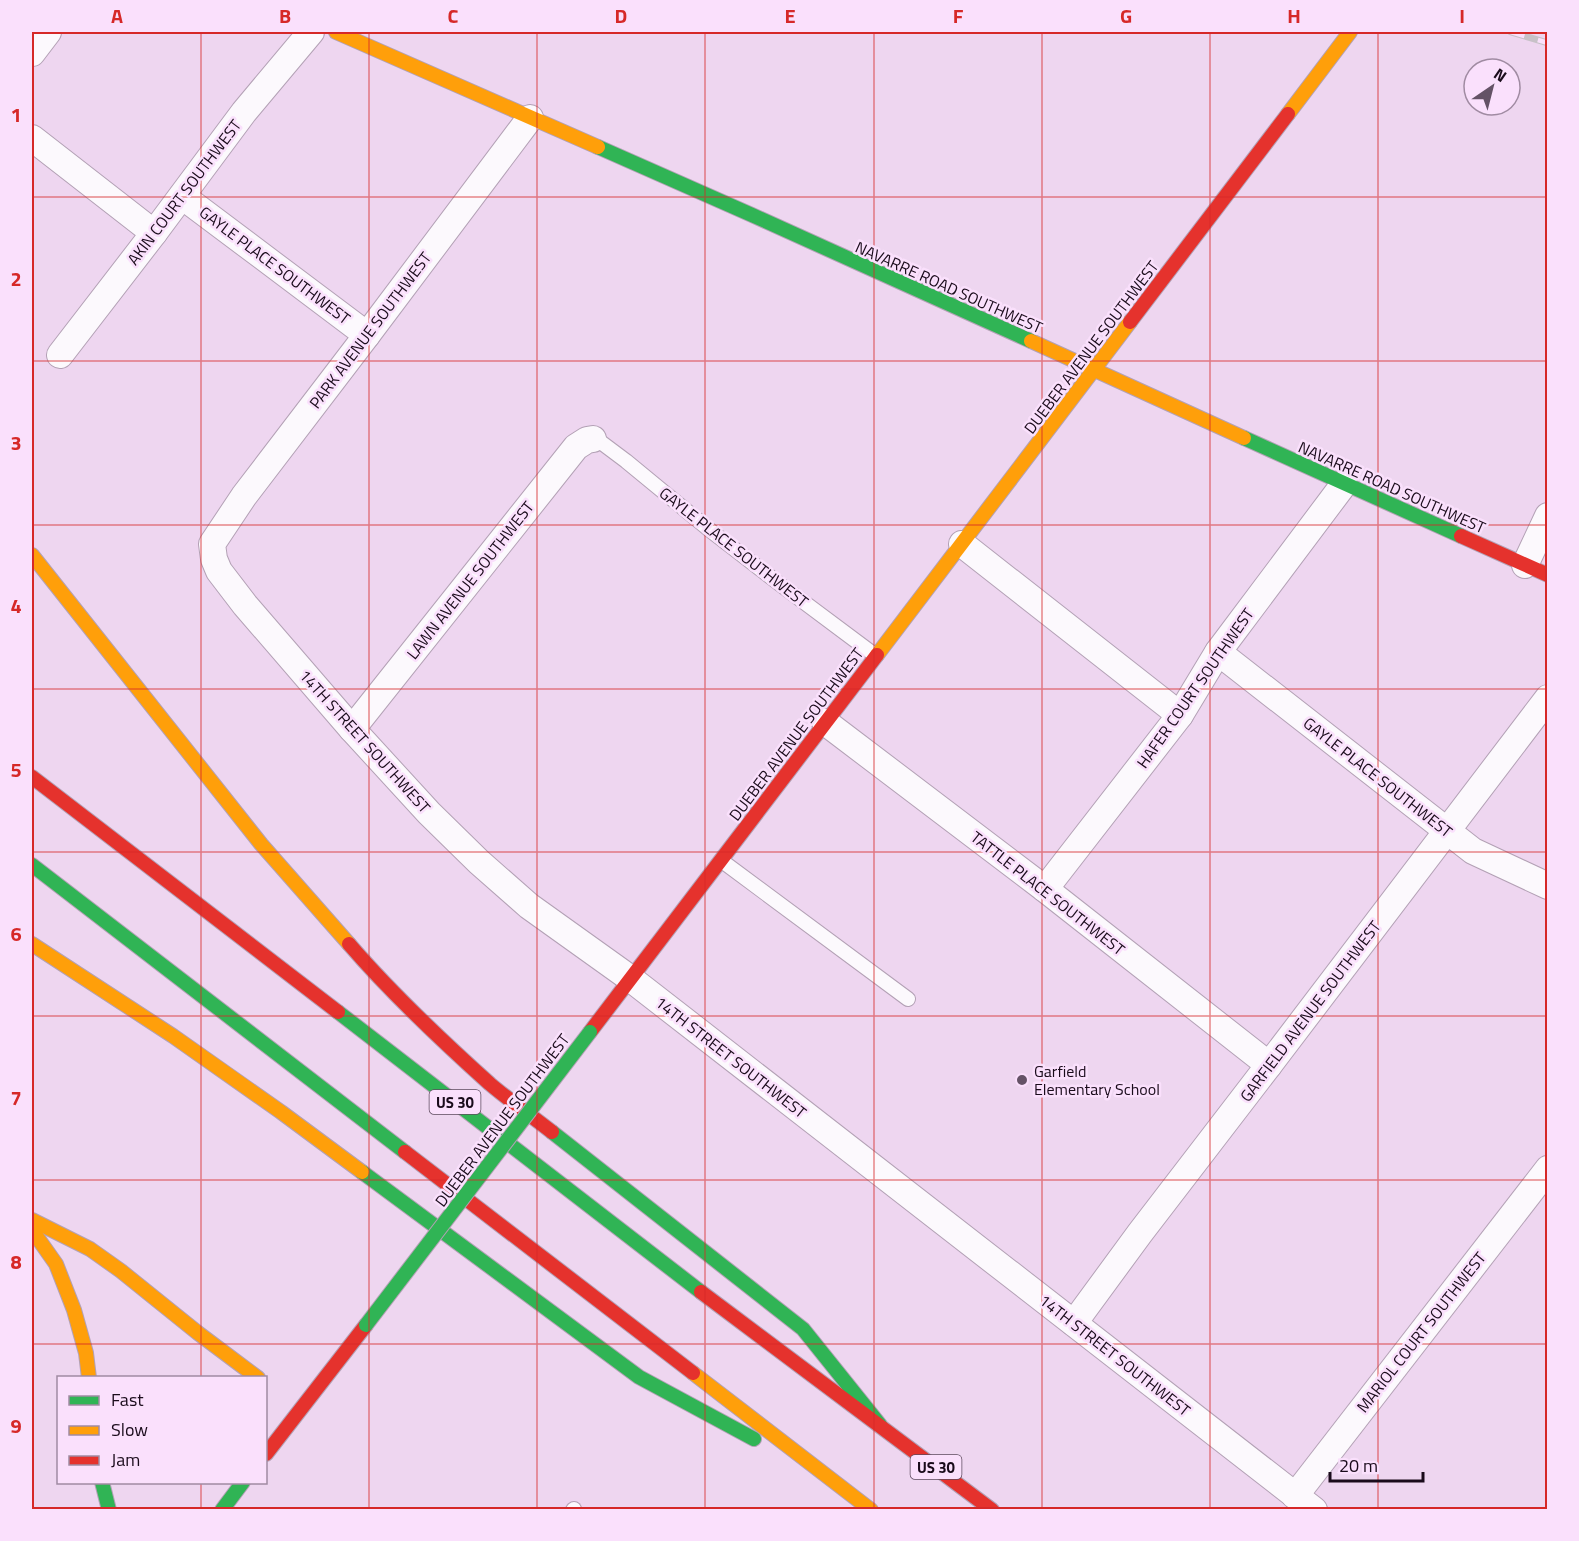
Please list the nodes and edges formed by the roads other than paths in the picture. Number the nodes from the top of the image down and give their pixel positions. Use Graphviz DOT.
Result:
graph roads {
  1 [pos="48,32"];
  2 [pos="311,32"];
  3 [pos="336,32"];
  4 [pos="1350,32"];
  5 [pos="32,53"];
  6 [pos="530,118"];
  7 [pos="32,138"];
  8 [pos="182,196"];
  9 [pos="154,233"];
  10 [pos="367,335"];
  11 [pos="60,355"];
  12 [pos="1094,371"];
  13 [pos="593,440"];
  14 [pos="1344,484"];
  15 [pos="1548,516"];
  16 [pos="212,544"];
  17 [pos="962,544"];
  18 [pos="32,555"];
  19 [pos="1536,570"];
  20 [pos="1218,652"];
  21 [pos="876,656"];
  22 [pos="1548,698"];
  23 [pos="1180,715"];
  24 [pos="825,722"];
  25 [pos="352,729"];
  26 [pos="32,777"];
  27 [pos="1448,831"];
  28 [pos="722,861"];
  29 [pos="32,865"];
  30 [pos="1548,886"];
  31 [pos="1044,890"];
  32 [pos="32,944"];
  33 [pos="631,979"];
  34 [pos="908,999"];
  35 [pos="1269,1065"];
  36 [pos="1548,1169"];
  37 [pos="32,1220"];
  38 [pos="32,1230"];
  39 [pos="1074,1323"];
  40 [pos="89,1376"];
  41 [pos="257,1376"];
  42 [pos="880,1425"];
  43 [pos="267,1452"];
  44 [pos="103,1484"];
  45 [pos="241,1484"];
  46 [pos="837,1484"];
  47 [pos="1304,1503"];
  48 [pos="109,1509"];
  49 [pos="222,1509"];
  50 [pos="871,1509"];
  51 [pos="992,1509"];
  1 -- 5 [label="street"];
  2 -- 8 [label="street, AKIN COURT SOUTHWEST"];
  3 -- 6 [label="main road, NAVARRE ROAD SOUTHWEST"];
  4 -- 12 [label="main road, DUEBER AVENUE SOUTHWEST"];
  6 -- 10 [label="street, PARK AVENUE SOUTHWEST"];
  6 -- 12 [label="main road, NAVARRE ROAD SOUTHWEST"];
  7 -- 9 [label="street"];
  8 -- 9 [label="street, AKIN COURT SOUTHWEST"];
  8 -- 10 [label="street, GAYLE PLACE SOUTHWEST"];
  9 -- 11 [label="street, AKIN COURT SOUTHWEST"];
  10 -- 16 [label="street, PARK AVENUE SOUTHWEST"];
  12 -- 14 [label="main road, NAVARRE ROAD SOUTHWEST"];
  12 -- 17 [label="main road, DUEBER AVENUE SOUTHWEST"];
  13 -- 21 [label="lane, GAYLE PLACE SOUTHWEST"];
  13 -- 25 [label="street, LAWN AVENUE SOUTHWEST"];
  14 -- 19 [label="main road, NAVARRE ROAD SOUTHWEST"];
  14 -- 20 [label="street, HAFER COURT SOUTHWEST"];
  15 -- 19 [label="street"];
  16 -- 25 [label="street, 14TH STREET SOUTHWEST"];
  17 -- 21 [label="main road, DUEBER AVENUE SOUTHWEST"];
  17 -- 23 [label="street"];
  18 -- 42 [label="main road"];
  20 -- 23 [label="street, HAFER COURT SOUTHWEST"];
  20 -- 27 [label="street, GAYLE PLACE SOUTHWEST"];
  21 -- 24 [label="main road, DUEBER AVENUE SOUTHWEST"];
  22 -- 27 [label="street, GARFIELD AVENUE SOUTHWEST"];
  23 -- 31 [label="street, HAFER COURT SOUTHWEST"];
  24 -- 28 [label="main road, DUEBER AVENUE SOUTHWEST"];
  24 -- 31 [label="street, TATTLE PLACE SOUTHWEST"];
  25 -- 33 [label="street, 14TH STREET SOUTHWEST"];
  26 -- 42 [label="main road, US 30"];
  27 -- 30 [label="street, GAYLE PLACE SOUTHWEST"];
  27 -- 35 [label="street, GARFIELD AVENUE SOUTHWEST"];
  28 -- 33 [label="main road, DUEBER AVENUE SOUTHWEST"];
  28 -- 34 [label="lane"];
  29 -- 46 [label="main road"];
  31 -- 35 [label="street, TATTLE PLACE SOUTHWEST"];
  32 -- 46 [label="main road"];
  33 -- 39 [label="street, 14TH STREET SOUTHWEST"];
  33 -- 43 [label="main road, DUEBER AVENUE SOUTHWEST, bridge"];
  35 -- 39 [label="street, GARFIELD AVENUE SOUTHWEST"];
  36 -- 47 [label="street, MARIOL COURT SOUTHWEST"];
  37 -- 41 [label="main road"];
  38 -- 40 [label="main road"];
  39 -- 47 [label="street, 14TH STREET SOUTHWEST"];
  42 -- 51 [label="main road, US 30"];
  44 -- 48 [label="main road"];
  45 -- 49 [label="main road"];
  46 -- 50 [label="main road"];
}
